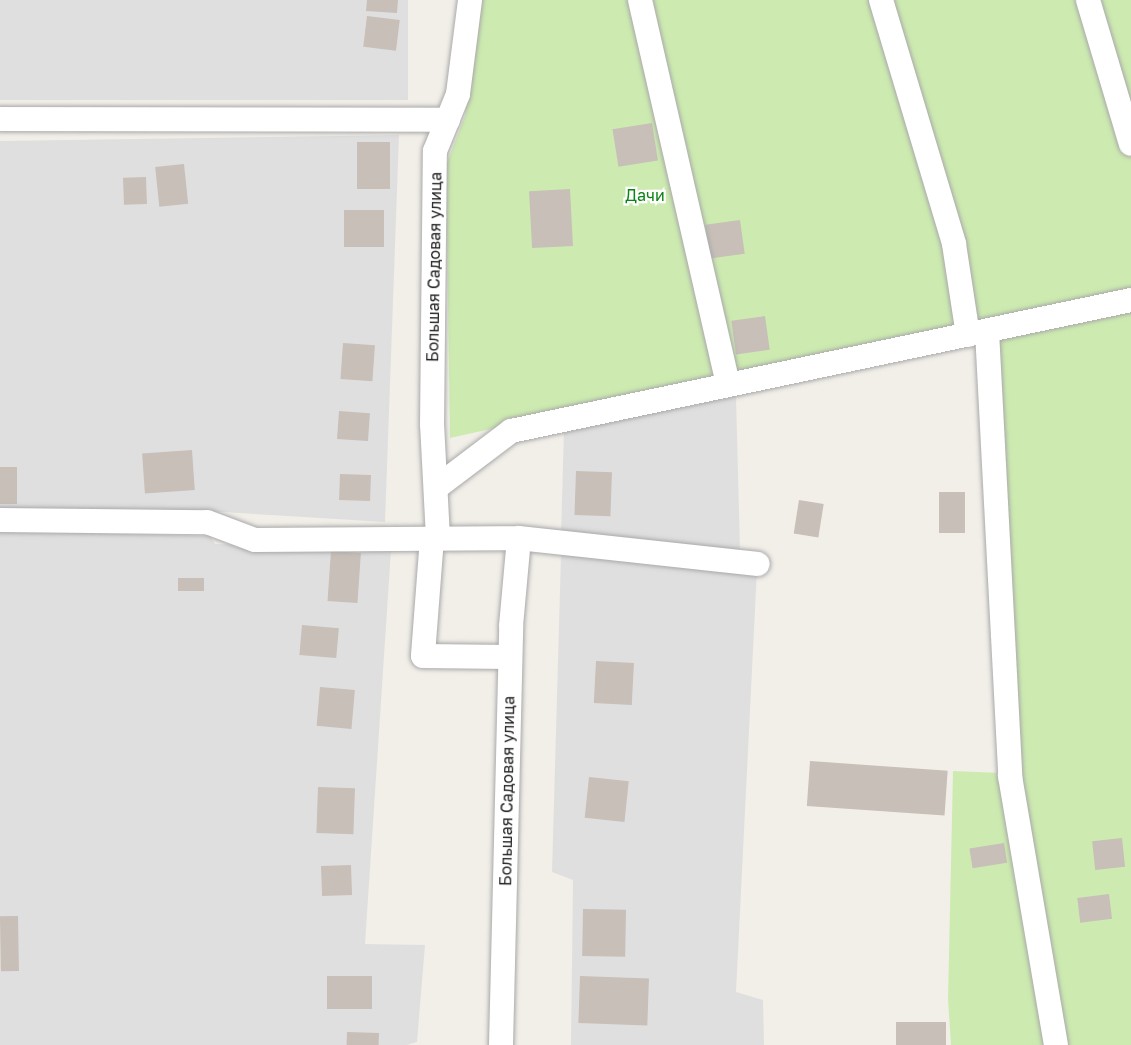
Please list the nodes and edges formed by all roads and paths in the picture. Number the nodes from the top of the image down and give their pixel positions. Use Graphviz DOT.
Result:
graph roads {
  1 [pos="470,0"];
  2 [pos="640,0"];
  3 [pos="881,0"];
  4 [pos="1088,0"];
  5 [pos="0,119"];
  6 [pos="448,120"];
  7 [pos="1131,144"];
  8 [pos="1131,300"];
  9 [pos="978,333"];
  10 [pos="728,384"];
  11 [pos="437,487"];
  12 [pos="0,520"];
  13 [pos="435,538"];
  14 [pos="519,538"];
  15 [pos="758,564"];
  16 [pos="510,657"];
  17 [pos="501,1045"];
  18 [pos="1056,1045"];
  1 -- 6 [label="street, Большая Садовая улица"];
  2 -- 10 [label="street"];
  3 -- 9 [label="street"];
  4 -- 7 [label="street"];
  5 -- 6 [label="street"];
  6 -- 11 [label="street, Большая Садовая улица"];
  8 -- 9 [label="street"];
  9 -- 10 [label="street"];
  9 -- 18 [label="street"];
  10 -- 11 [label="street"];
  11 -- 13 [label="street, Большая Садовая улица"];
  12 -- 13 [label="street"];
  13 -- 14 [label="street"];
  13 -- 16 [label="street, Большая Садовая улица"];
  14 -- 15 [label="street"];
  14 -- 16 [label="street, Большая Садовая улица"];
  16 -- 17 [label="street, Большая Садовая улица"];
}
